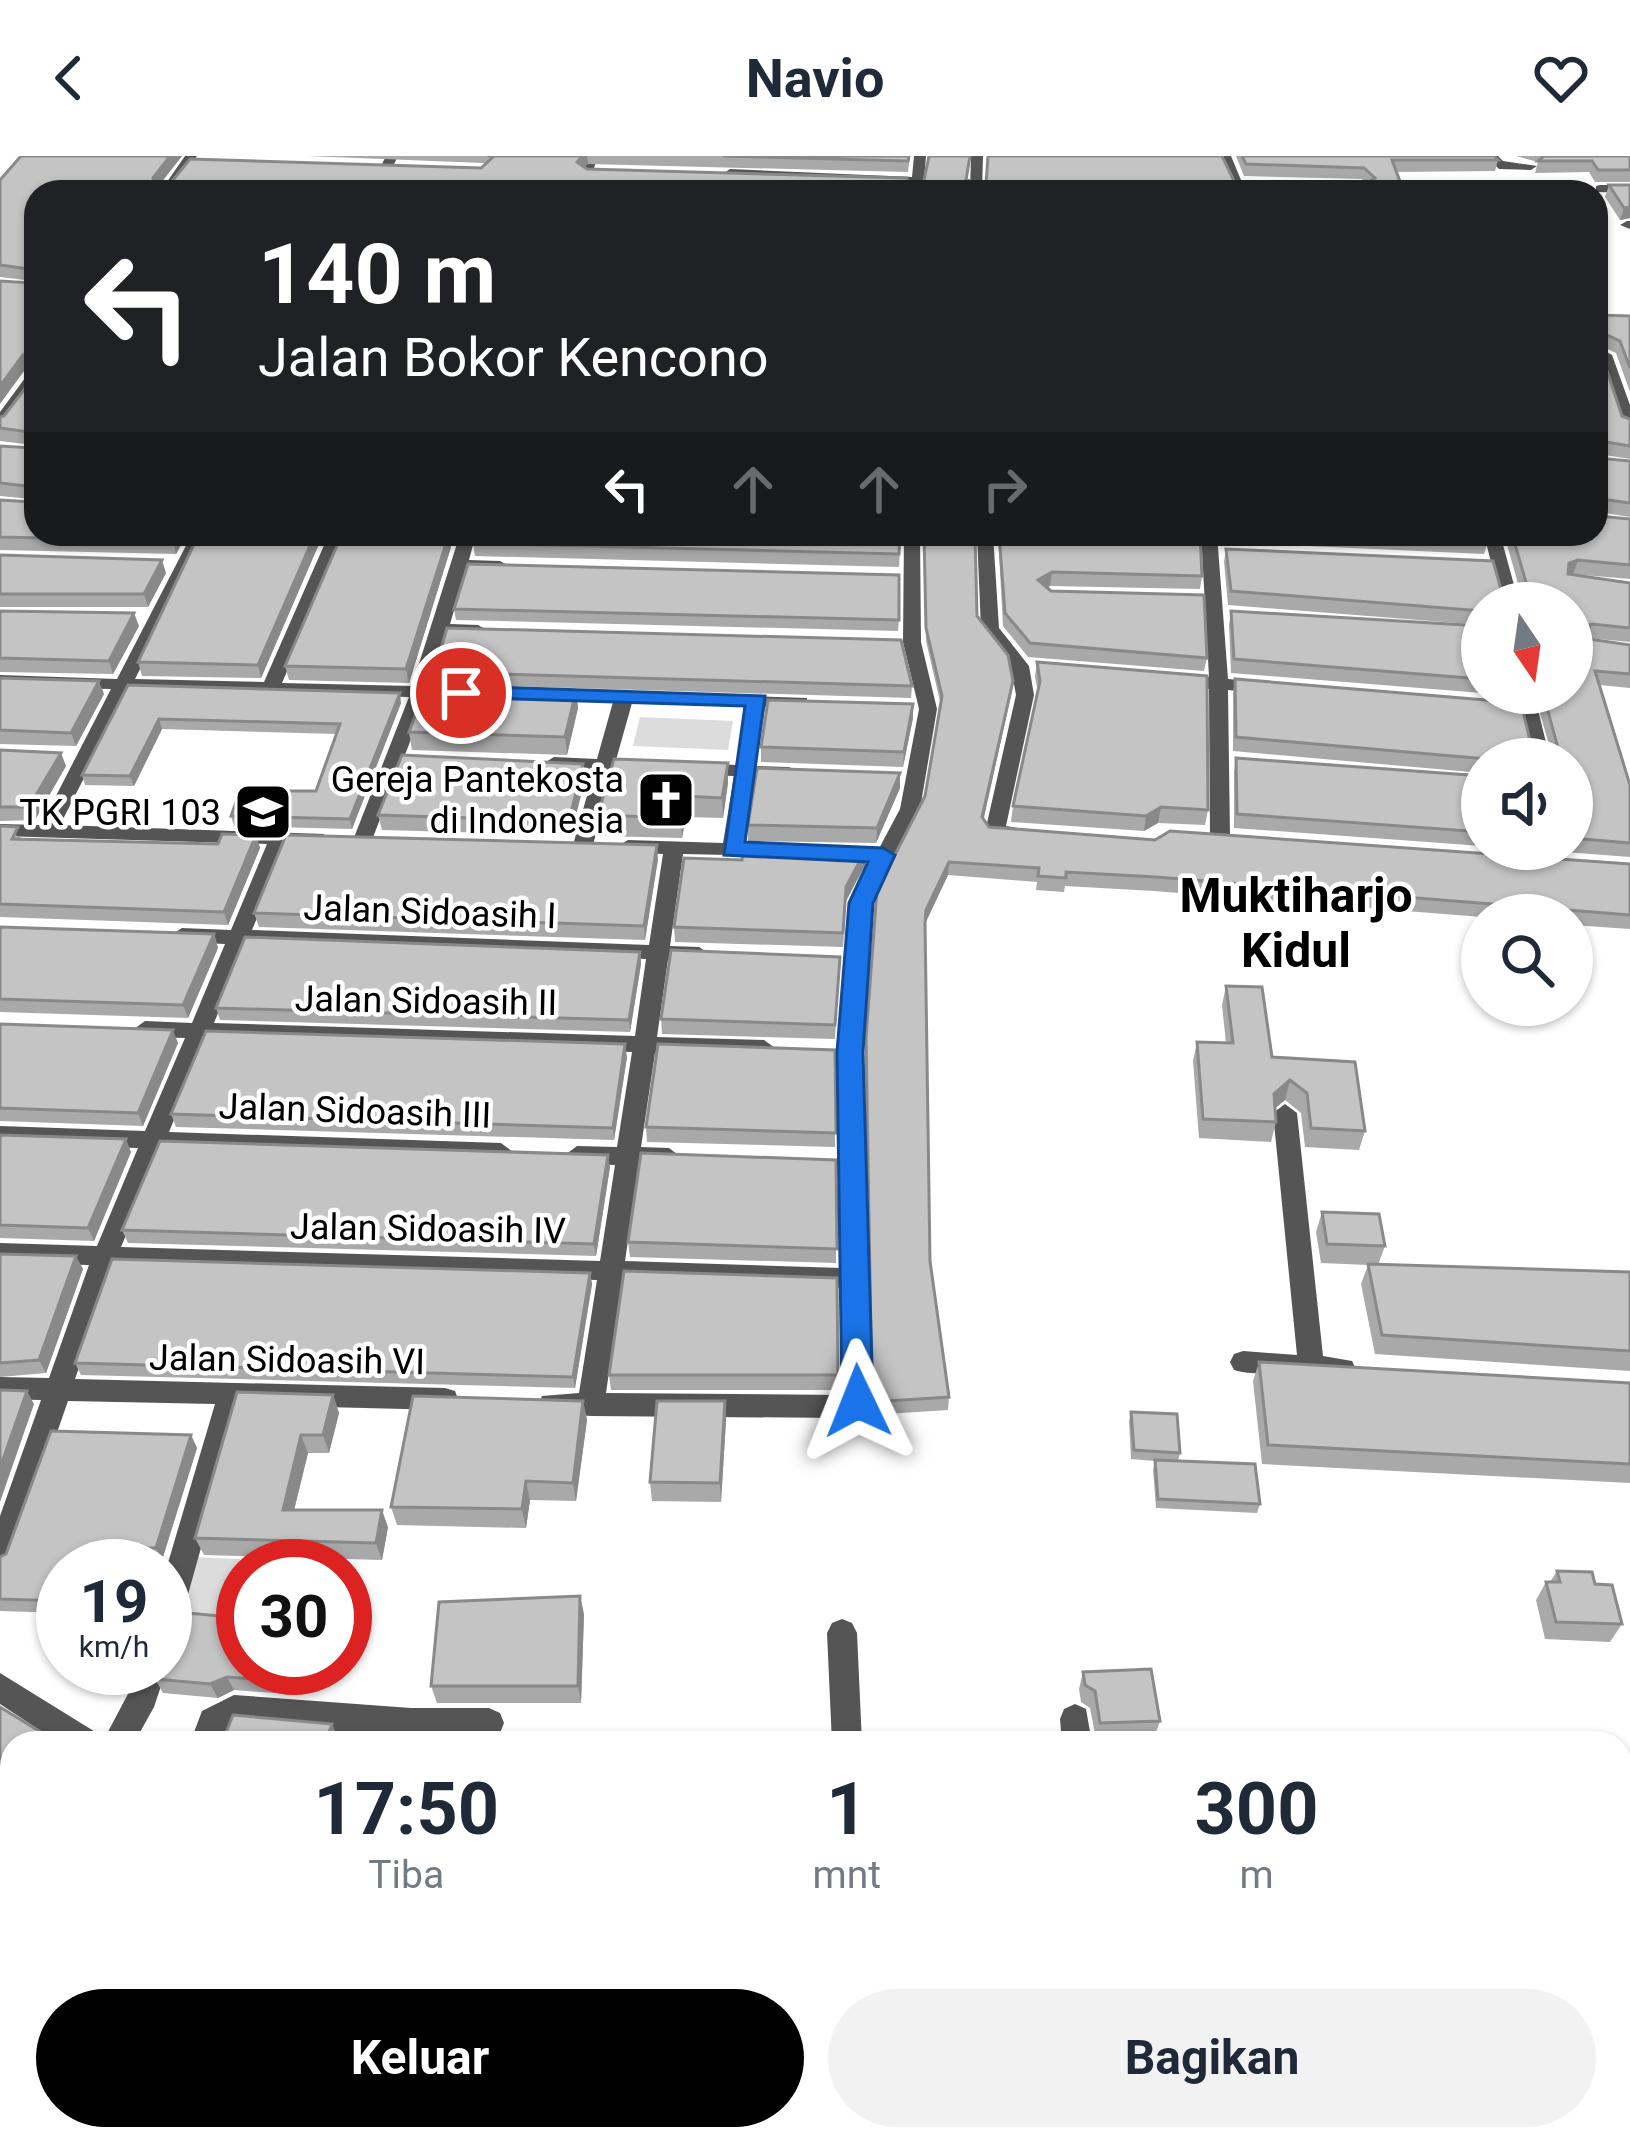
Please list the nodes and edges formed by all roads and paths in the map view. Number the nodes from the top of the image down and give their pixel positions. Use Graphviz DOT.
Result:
graph roads {
  1 [pos="592,156"];
  2 [pos="722,156"];
  3 [pos="821,156"];
  4 [pos="1492,156"];
  5 [pos="977,157"];
  6 [pos="189,159"];
  7 [pos="999,159"];
  8 [pos="389,162"];
  9 [pos="205,163"];
  10 [pos="1531,166"];
  11 [pos="365,167"];
  12 [pos="406,169"];
  13 [pos="588,172"];
  14 [pos="610,172"];
  15 [pos="820,175"];
  16 [pos="585,180"];
  17 [pos="865,180"];
  18 [pos="1608,374"];
  19 [pos="24,389"];
  20 [pos="13,404"];
  21 [pos="24,404"];
  22 [pos="1623,416"];
  23 [pos="0,424"];
  24 [pos="193,546"];
  25 [pos="331,546"];
  26 [pos="465,546"];
  27 [pos="912,546"];
  28 [pos="986,546"];
  29 [pos="1214,546"];
  30 [pos="1495,546"];
  31 [pos="160,563"];
  32 [pos="182,564"];
  33 [pos="1477,564"];
  34 [pos="460,565"];
  35 [pos="1500,565"];
  36 [pos="531,567"];
  37 [pos="887,577"];
  38 [pos="911,577"];
  39 [pos="1504,582"];
  40 [pos="1208,604"];
  41 [pos="1233,615"];
  42 [pos="134,617"];
  43 [pos="156,617"];
  44 [pos="437,629"];
  45 [pos="508,631"];
  46 [pos="888,642"];
  47 [pos="912,642"];
  48 [pos="1020,666"];
  49 [pos="1042,668"];
  50 [pos="1150,677"];
  51 [pos="0,680"];
  52 [pos="123,684"];
  53 [pos="1215,684"];
  54 [pos="271,688"];
  55 [pos="1282,689"];
  56 [pos="420,692"];
  57 [pos="466,693"];
  58 [pos="533,694"];
  59 [pos="624,697"];
  60 [pos="757,700"];
  61 [pos="821,704"];
  62 [pos="394,758"];
  63 [pos="418,759"];
  64 [pos="535,763"];
  65 [pos="605,765"];
  66 [pos="745,771"];
  67 [pos="810,774"];
  68 [pos="0,830"];
  69 [pos="47,832"];
  70 [pos="1053,836"];
  71 [pos="280,838"];
  72 [pos="1220,838"];
  73 [pos="674,847"];
  74 [pos="732,849"];
  75 [pos="797,852"];
  76 [pos="164,935"];
  77 [pos="234,937"];
  78 [pos="662,953"];
  79 [pos="727,955"];
  80 [pos="111,1028"];
  81 [pos="200,1031"];
  82 [pos="644,1042"];
  83 [pos="781,1049"];
  84 [pos="1285,1113"];
  85 [pos="0,1135"];
  86 [pos="158,1139"];
  87 [pos="629,1157"];
  88 [pos="695,1158"];
  89 [pos="0,1253"];
  90 [pos="105,1256"];
  91 [pos="608,1269"];
  92 [pos="855,1277"];
  93 [pos="1243,1362"];
  94 [pos="1311,1365"];
  95 [pos="1379,1372"];
  96 [pos="0,1388"];
  97 [pos="57,1391"];
  98 [pos="232,1391"];
  99 [pos="471,1400"];
  100 [pos="519,1402"];
  101 [pos="591,1405"];
  102 [pos="189,1539"];
  103 [pos="0,1556"];
  104 [pos="842,1633"];
  105 [pos="0,1687"];
  106 [pos="144,1695"];
  107 [pos="489,1723"];
  108 [pos="68,1731"];
  109 [pos="124,1731"];
  110 [pos="211,1731"];
  111 [pos="846,1731"];
  1 -- 13 [label="street"];
  2 -- 15 [label="street"];
  3 -- 15 [label="street"];
  4 -- 10 [label="street"];
  5 -- 7 [label="street"];
  6 -- 9 [label="street"];
  8 -- 11 [label="street"];
  8 -- 12 [label="street"];
  13 -- 14 [label="street"];
  13 -- 16 [label="street"];
  15 -- 17 [label="street"];
  18 -- 22 [label="street"];
  19 -- 20 [label="street"];
  20 -- 21 [label="street"];
  20 -- 23 [label="street"];
  24 -- 32 [label="street"];
  25 -- 54 [label="street"];
  26 -- 34 [label="street"];
  27 -- 38 [label="street"];
  28 -- 48 [label="street"];
  29 -- 40 [label="street"];
  30 -- 35 [label="street"];
  31 -- 32 [label="street"];
  32 -- 43 [label="street"];
  33 -- 35 [label="street"];
  34 -- 36 [label="street"];
  34 -- 44 [label="street"];
  35 -- 39 [label="street"];
  37 -- 38 [label="street"];
  38 -- 47 [label="street"];
  40 -- 41 [label="street"];
  40 -- 53 [label="street"];
  42 -- 43 [label="street"];
  43 -- 52 [label="street"];
  44 -- 45 [label="street"];
  44 -- 56 [label="street"];
  46 -- 47 [label="street"];
  47 -- 92 [label="street"];
  48 -- 49 [label="street"];
  48 -- 70 [label="street"];
  50 -- 53 [label="street"];
  51 -- 52 [label="street"];
  52 -- 54 [label="street"];
  52 -- 69 [label="street"];
  53 -- 55 [label="street"];
  53 -- 72 [label="street"];
  54 -- 56 [label="street"];
  56 -- 57 [label="street"];
  56 -- 62 [label="street"];
  58 -- 59 [label="street"];
  59 -- 60 [label="street"];
  59 -- 65 [label="street"];
  60 -- 61 [label="street"];
  60 -- 66 [label="street"];
  62 -- 63 [label="street"];
  62 -- 71 [label="street"];
  64 -- 65 [label="street"];
  65 -- 66 [label="street"];
  65 -- 73 [label="street"];
  66 -- 67 [label="street"];
  66 -- 74 [label="street"];
  68 -- 69 [label="street"];
  69 -- 71 [label="street"];
  71 -- 77 [label="street"];
  73 -- 74 [label="street"];
  73 -- 78 [label="street"];
  74 -- 75 [label="street"];
  76 -- 77 [label="street, Jalan Sidoasih I"];
  77 -- 78 [label="street, Jalan Sidoasih I"];
  77 -- 81 [label="street"];
  78 -- 79 [label="street, Jalan Sidoasih I"];
  78 -- 82 [label="street"];
  80 -- 81 [label="street, Jalan Sidoasih II"];
  81 -- 82 [label="street, Jalan Sidoasih II"];
  81 -- 86 [label="street"];
  82 -- 83 [label="street, Jalan Sidoasih II"];
  82 -- 87 [label="street"];
  84 -- 94 [label="street"];
  85 -- 86 [label="street, Jalan Sidoasih III"];
  86 -- 87 [label="street, Jalan Sidoasih III"];
  86 -- 90 [label="street"];
  87 -- 88 [label="street, Jalan Sidoasih III"];
  87 -- 91 [label="street"];
  89 -- 90 [label="street, Jalan Sidoasih IV"];
  90 -- 91 [label="street, Jalan Sidoasih IV"];
  90 -- 97 [label="street"];
  91 -- 92 [label="street, Jalan Sidoasih IV"];
  91 -- 101 [label="street"];
  92 -- 101 [label="street"];
  93 -- 94 [label="street"];
  94 -- 95 [label="street"];
  96 -- 97 [label="street, Jalan Sidoasih VI"];
  97 -- 98 [label="street, Jalan Sidoasih VI"];
  97 -- 103 [label="street"];
  98 -- 99 [label="street, Jalan Sidoasih VI"];
  98 -- 102 [label="street"];
  100 -- 101 [label="street"];
  104 -- 111 [label="street"];
  105 -- 108 [label="street"];
  106 -- 109 [label="street"];
  107 -- 110 [label="street"];
}
